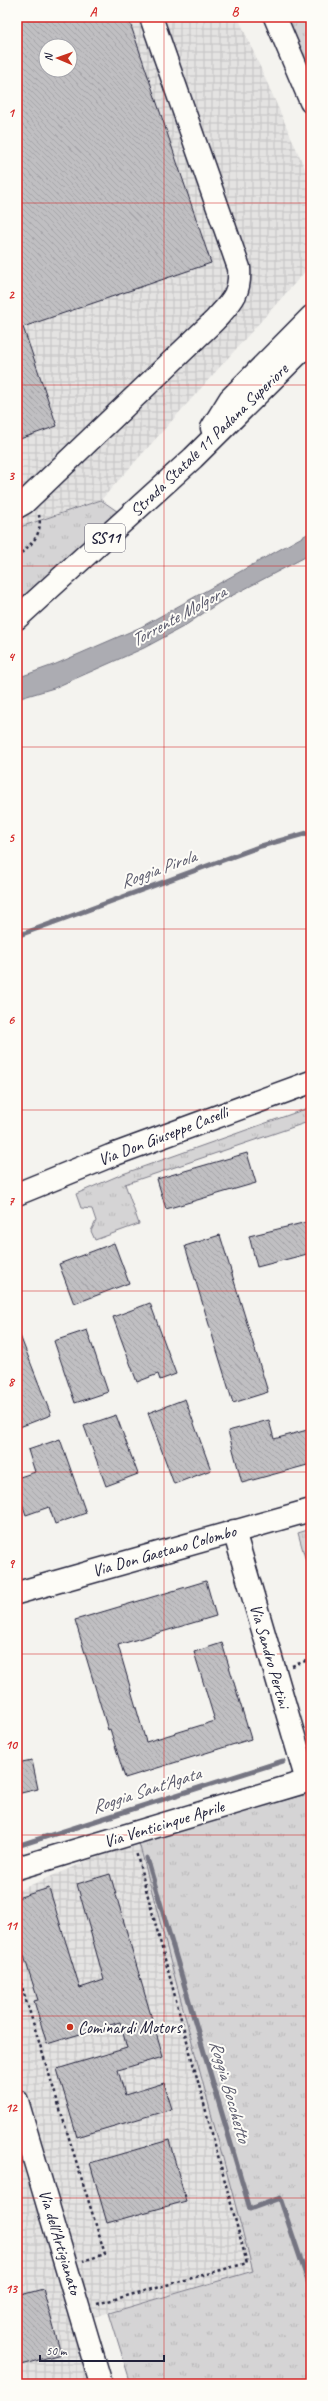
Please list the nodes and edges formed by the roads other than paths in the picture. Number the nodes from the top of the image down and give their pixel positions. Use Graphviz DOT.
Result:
graph roads {
  1 [pos="151,17"];
  2 [pos="275,17"];
  3 [pos="311,102"];
  4 [pos="311,317"];
  5 [pos="311,341"];
  6 [pos="193,458"];
  7 [pos="17,507"];
  8 [pos="17,618"];
  9 [pos="311,1082"];
  10 [pos="17,1194"];
  11 [pos="311,1510"];
  12 [pos="234,1531"];
  13 [pos="17,1593"];
  14 [pos="309,1780"];
  15 [pos="17,1868"];
  16 [pos="17,2101"];
  17 [pos="101,2384"];
  1 -- 7 [label="street"];
  2 -- 3 [label="street"];
  4 -- 6 [label="street"];
  5 -- 6 [label="street, Strada Statale 11 Padana Superiore / SS11"];
  6 -- 8 [label="street, Strada Statale 11 Padana Superiore / SS11"];
  9 -- 10 [label="street, Via Don Giuseppe Caselli"];
  11 -- 12 [label="street, Via Don Gaetano Colombo"];
  12 -- 13 [label="street, Via Don Gaetano Colombo"];
  12 -- 14 [label="street, Via Sandro Pertini"];
  14 -- 15 [label="street, Via Venticinque Aprile"];
  16 -- 17 [label="street, Via dell'Artigianato"];
}
